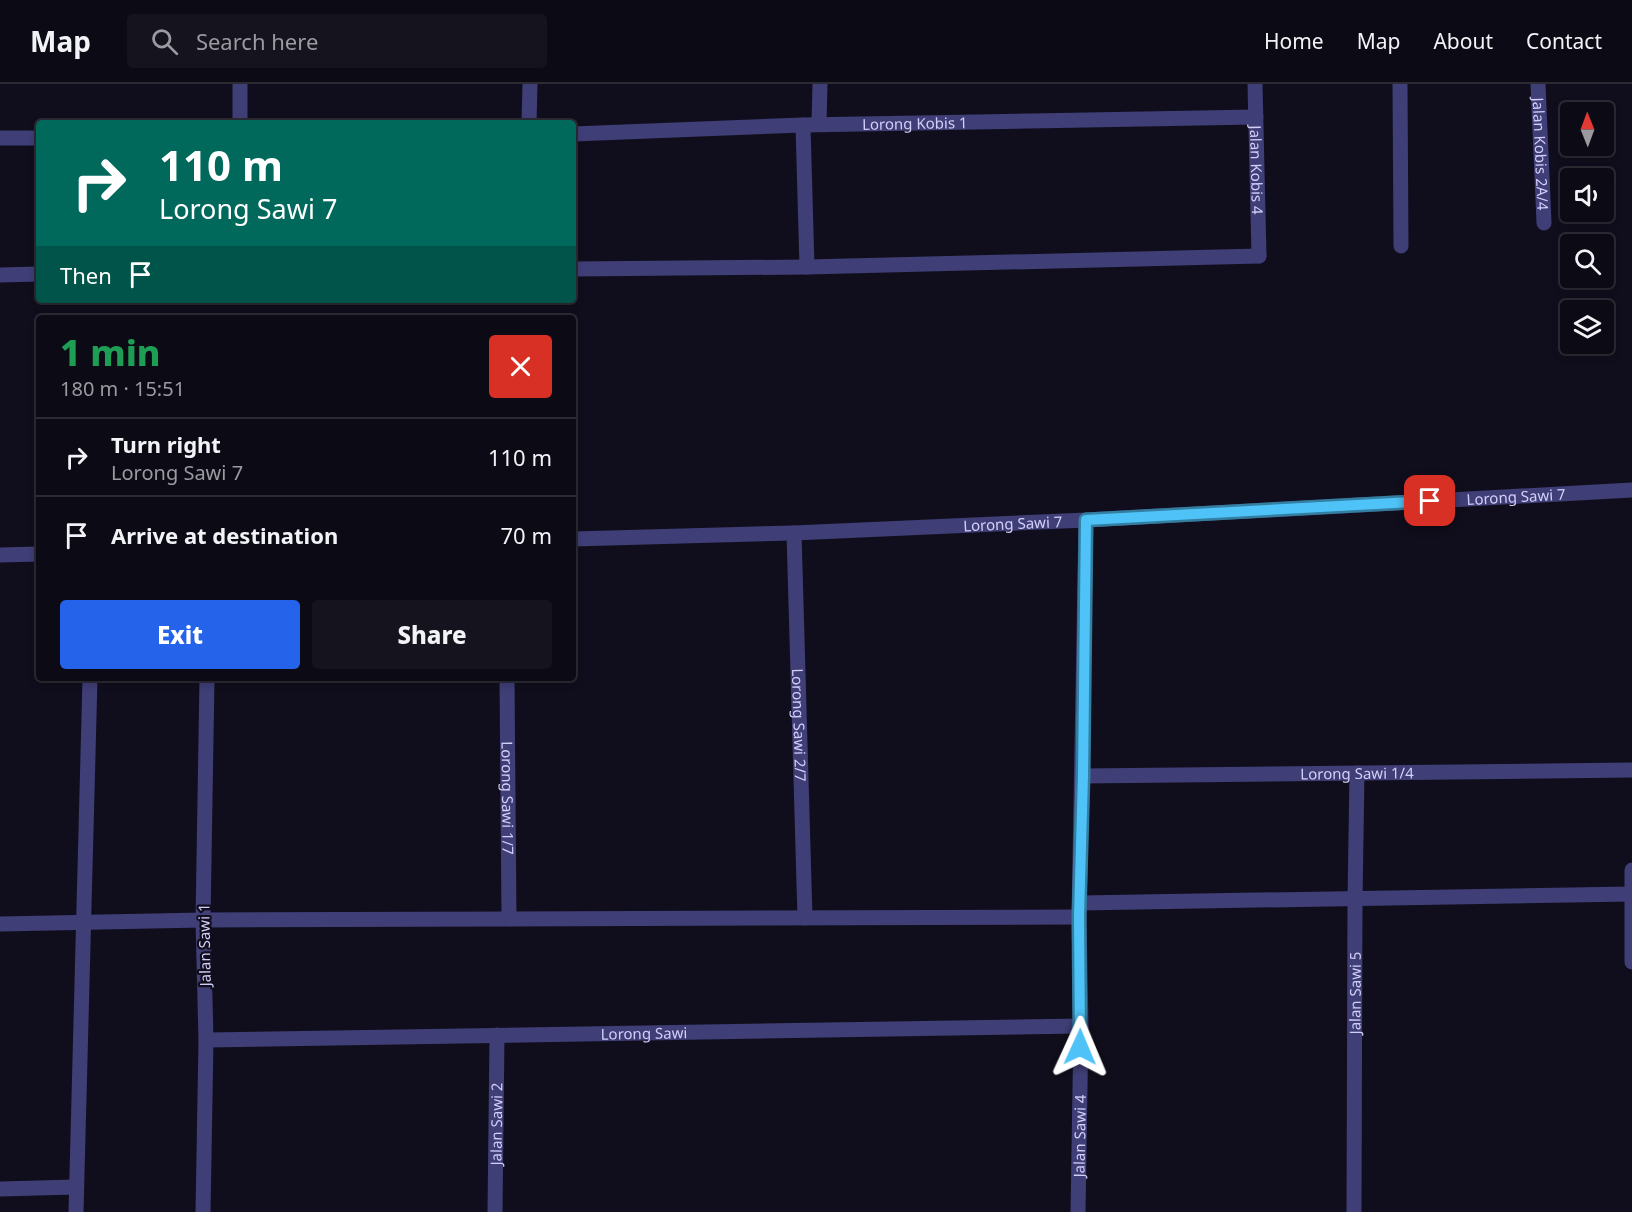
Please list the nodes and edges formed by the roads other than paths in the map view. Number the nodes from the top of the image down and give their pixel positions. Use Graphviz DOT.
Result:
graph roads {
  1 [pos="240,84"];
  2 [pos="530,84"];
  3 [pos="820,84"];
  4 [pos="1255,84"];
  5 [pos="1400,84"];
  6 [pos="1538,84"];
  7 [pos="1256,117"];
  8 [pos="240,120"];
  9 [pos="530,120"];
  10 [pos="819,124"];
  11 [pos="803,125"];
  12 [pos="576,134"];
  13 [pos="0,138"];
  14 [pos="36,138"];
  15 [pos="1544,223"];
  16 [pos="1401,246"];
  17 [pos="807,267"];
  18 [pos="576,269"];
  19 [pos="36,274"];
  20 [pos="0,275"];
  21 [pos="1632,490"];
  22 [pos="1086,520"];
  23 [pos="794,532"];
  24 [pos="576,539"];
  25 [pos="36,554"];
  26 [pos="0,555"];
  27 [pos="90,681"];
  28 [pos="207,681"];
  29 [pos="507,681"];
  30 [pos="1632,770"];
  31 [pos="1357,773"];
  32 [pos="1083,776"];
  33 [pos="1632,870"];
  34 [pos="1631,894"];
  35 [pos="1354,899"];
  36 [pos="1080,910"];
  37 [pos="805,918"];
  38 [pos="509,919"];
  39 [pos="203,920"];
  40 [pos="83,922"];
  41 [pos="0,924"];
  42 [pos="1632,962"];
  43 [pos="1081,1026"];
  44 [pos="498,1035"];
  45 [pos="206,1040"];
  46 [pos="76,1187"];
  47 [pos="0,1189"];
  48 [pos="76,1212"];
  49 [pos="203,1212"];
  50 [pos="495,1212"];
  51 [pos="1078,1212"];
  52 [pos="1354,1212"];
  1 -- 8 [label="street"];
  2 -- 9 [label="street"];
  3 -- 10 [label="street"];
  4 -- 7 [label="street, Jalan Kobis 4"];
  5 -- 16 [label="street"];
  6 -- 15 [label="street, Jalan Kobis 2A/4"];
  7 -- 10 [label="street, Lorong Kobis 1"];
  7 -- 17 [label="street, Jalan Kobis 4"];
  10 -- 11 [label="street, Lorong Kobis 1"];
  11 -- 12 [label="street, Lorong Kobis 1"];
  11 -- 17 [label="street"];
  13 -- 14 [label="street"];
  17 -- 18 [label="street"];
  19 -- 20 [label="street"];
  21 -- 22 [label="street, Lorong Sawi 7"];
  22 -- 23 [label="street, Lorong Sawi 7"];
  22 -- 32 [label="street, Jalan Sawi 4"];
  23 -- 24 [label="street, Lorong Sawi 7"];
  23 -- 37 [label="street, Lorong Sawi 2/7"];
  25 -- 26 [label="street"];
  27 -- 40 [label="street"];
  28 -- 39 [label="street, Jalan Sawi 1"];
  29 -- 38 [label="street, Lorong Sawi 1/7"];
  30 -- 31 [label="street, Lorong Sawi 1/4"];
  31 -- 32 [label="street, Lorong Sawi 1/4"];
  31 -- 35 [label="street, Jalan Sawi 5"];
  32 -- 36 [label="street, Jalan Sawi 4"];
  33 -- 34 [label="street"];
  34 -- 35 [label="street"];
  34 -- 42 [label="street"];
  35 -- 36 [label="street"];
  35 -- 52 [label="street, Jalan Sawi 5"];
  36 -- 37 [label="street"];
  36 -- 43 [label="street, Jalan Sawi 4"];
  37 -- 38 [label="street"];
  38 -- 39 [label="street"];
  39 -- 40 [label="street"];
  39 -- 45 [label="street, Jalan Sawi 1"];
  40 -- 41 [label="street"];
  40 -- 46 [label="street"];
  43 -- 44 [label="street, Lorong Sawi"];
  43 -- 51 [label="street, Jalan Sawi 4"];
  44 -- 45 [label="street, Lorong Sawi"];
  44 -- 50 [label="street, Jalan Sawi 2"];
  45 -- 49 [label="street, Jalan Sawi 1"];
  46 -- 47 [label="street"];
  46 -- 48 [label="street"];
}
